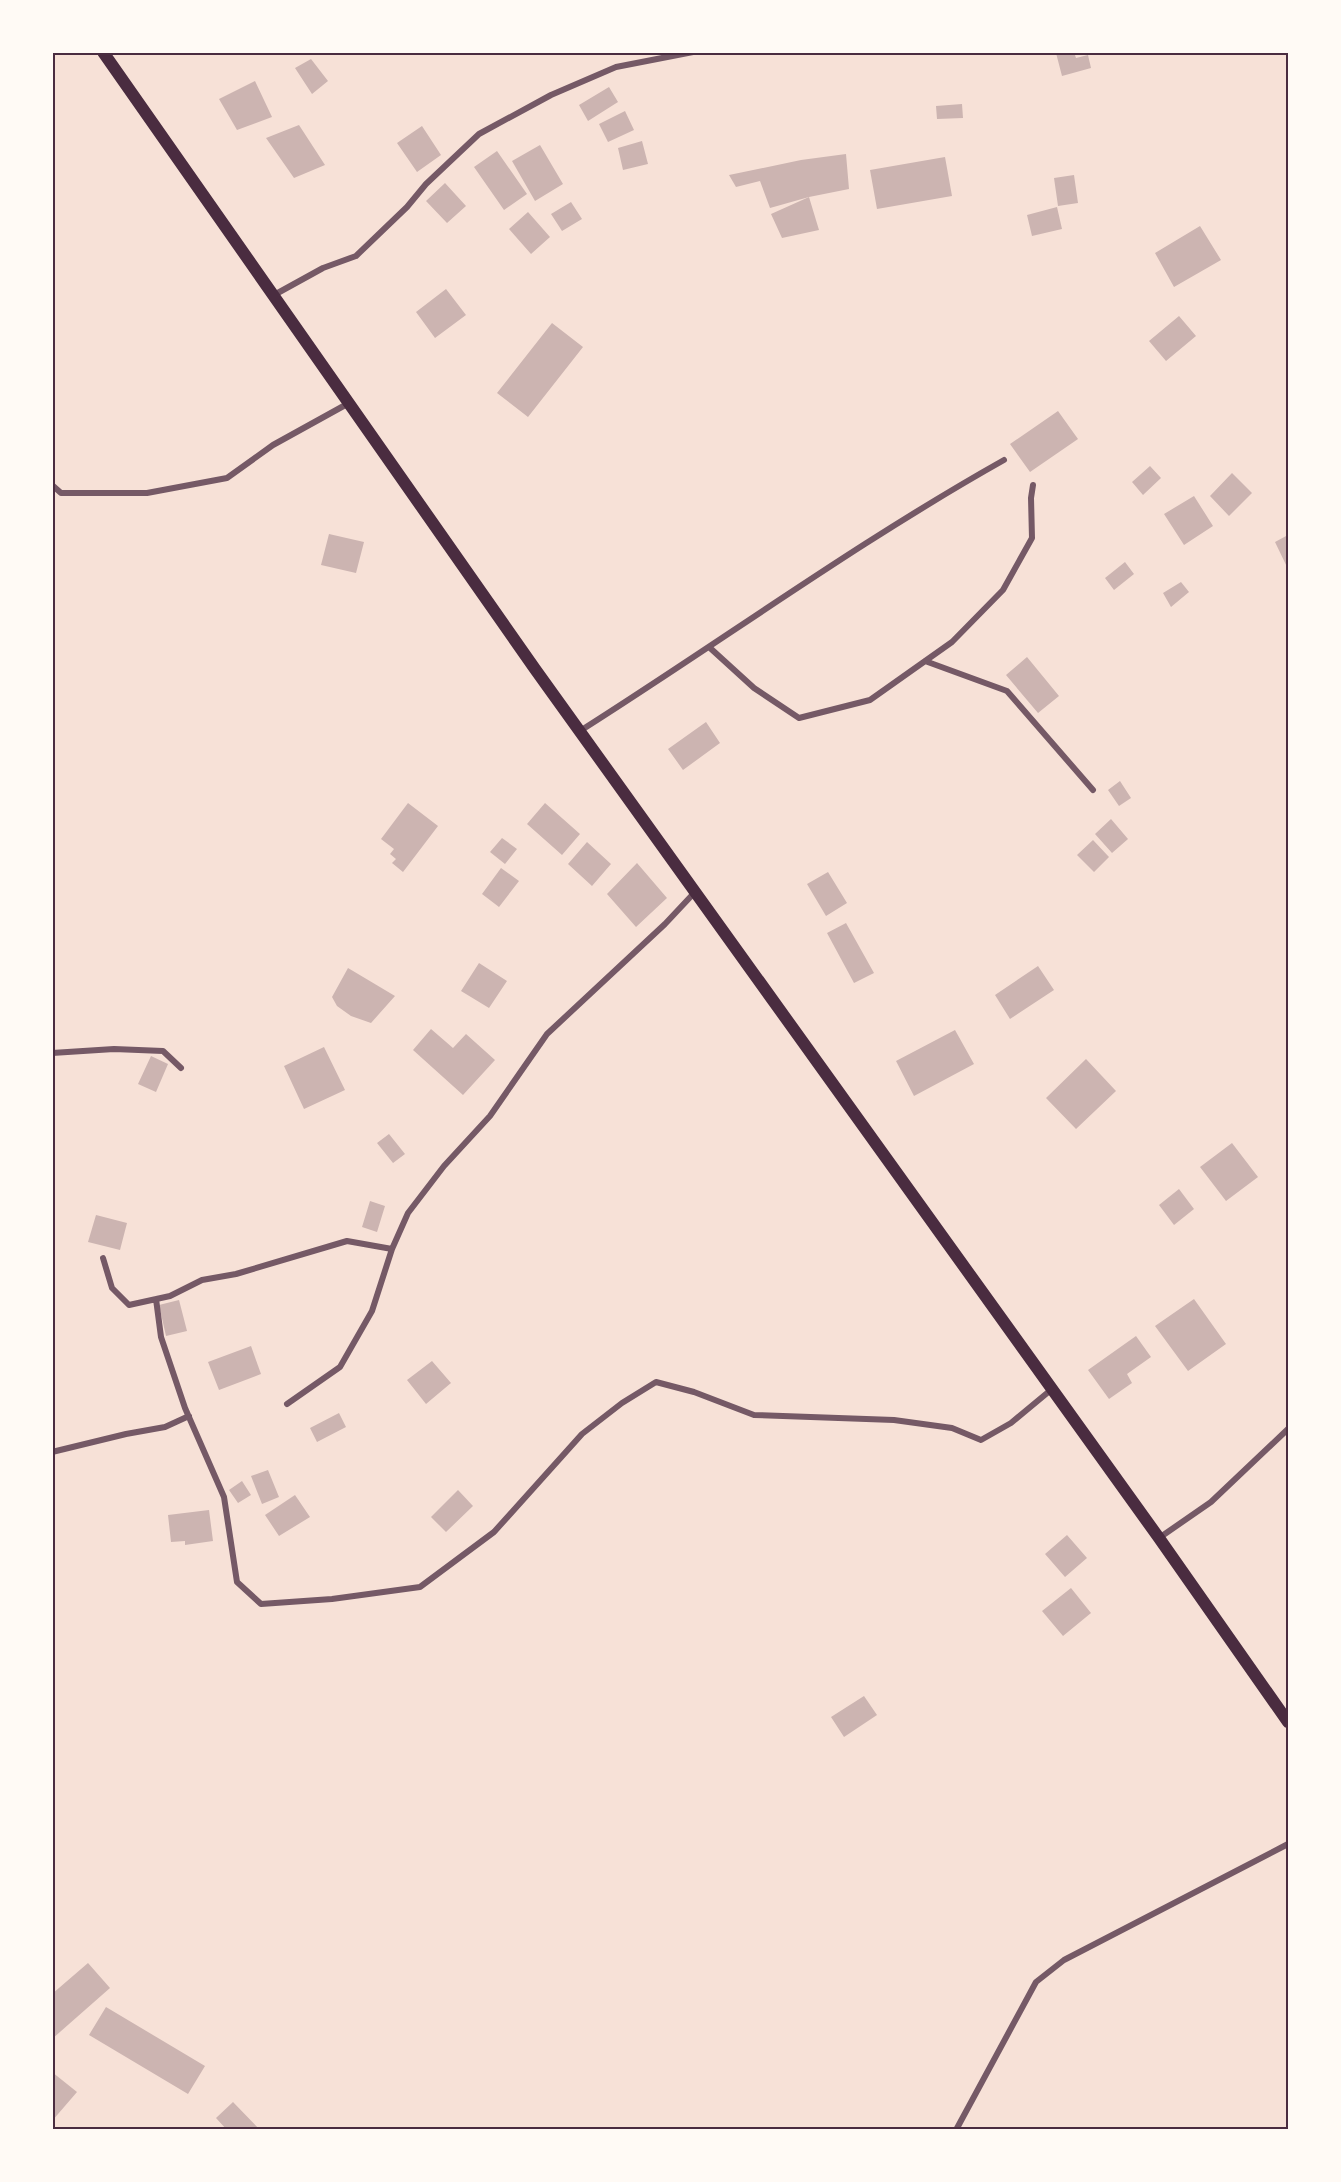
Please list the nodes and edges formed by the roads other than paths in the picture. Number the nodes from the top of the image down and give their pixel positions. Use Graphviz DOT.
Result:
graph roads {
  1 [pos="103,52"];
  2 [pos="693,52"];
  3 [pos="274,295"];
  4 [pos="349,403"];
  5 [pos="1004,460"];
  6 [pos="52,485"];
  7 [pos="1033,485"];
  8 [pos="709,647"];
  9 [pos="925,661"];
  10 [pos="580,731"];
  11 [pos="1093,790"];
  12 [pos="695,892"];
  13 [pos="52,1053"];
  14 [pos="181,1068"];
  15 [pos="392,1249"];
  16 [pos="103,1258"];
  17 [pos="156,1299"];
  18 [pos="1052,1389"];
  19 [pos="287,1404"];
  20 [pos="189,1416"];
  21 [pos="1288,1429"];
  22 [pos="52,1452"];
  23 [pos="1159,1538"];
  24 [pos="1288,1722"];
  25 [pos="1288,1844"];
  26 [pos="956,2130"];
  1 -- 3 [label="main road"];
  2 -- 3 [label="street"];
  3 -- 4 [label="main road"];
  4 -- 6 [label="street"];
  4 -- 10 [label="main road"];
  5 -- 8 [label="street"];
  7 -- 9 [label="street"];
  8 -- 9 [label="street"];
  8 -- 10 [label="street"];
  9 -- 11 [label="street"];
  10 -- 12 [label="main road"];
  12 -- 15 [label="street"];
  12 -- 18 [label="main road"];
  13 -- 14 [label="street"];
  15 -- 17 [label="street"];
  15 -- 19 [label="street"];
  16 -- 17 [label="street"];
  17 -- 20 [label="street"];
  18 -- 20 [label="street"];
  18 -- 23 [label="main road"];
  20 -- 22 [label="street"];
  21 -- 23 [label="street"];
  23 -- 24 [label="main road"];
  25 -- 26 [label="street"];
}
